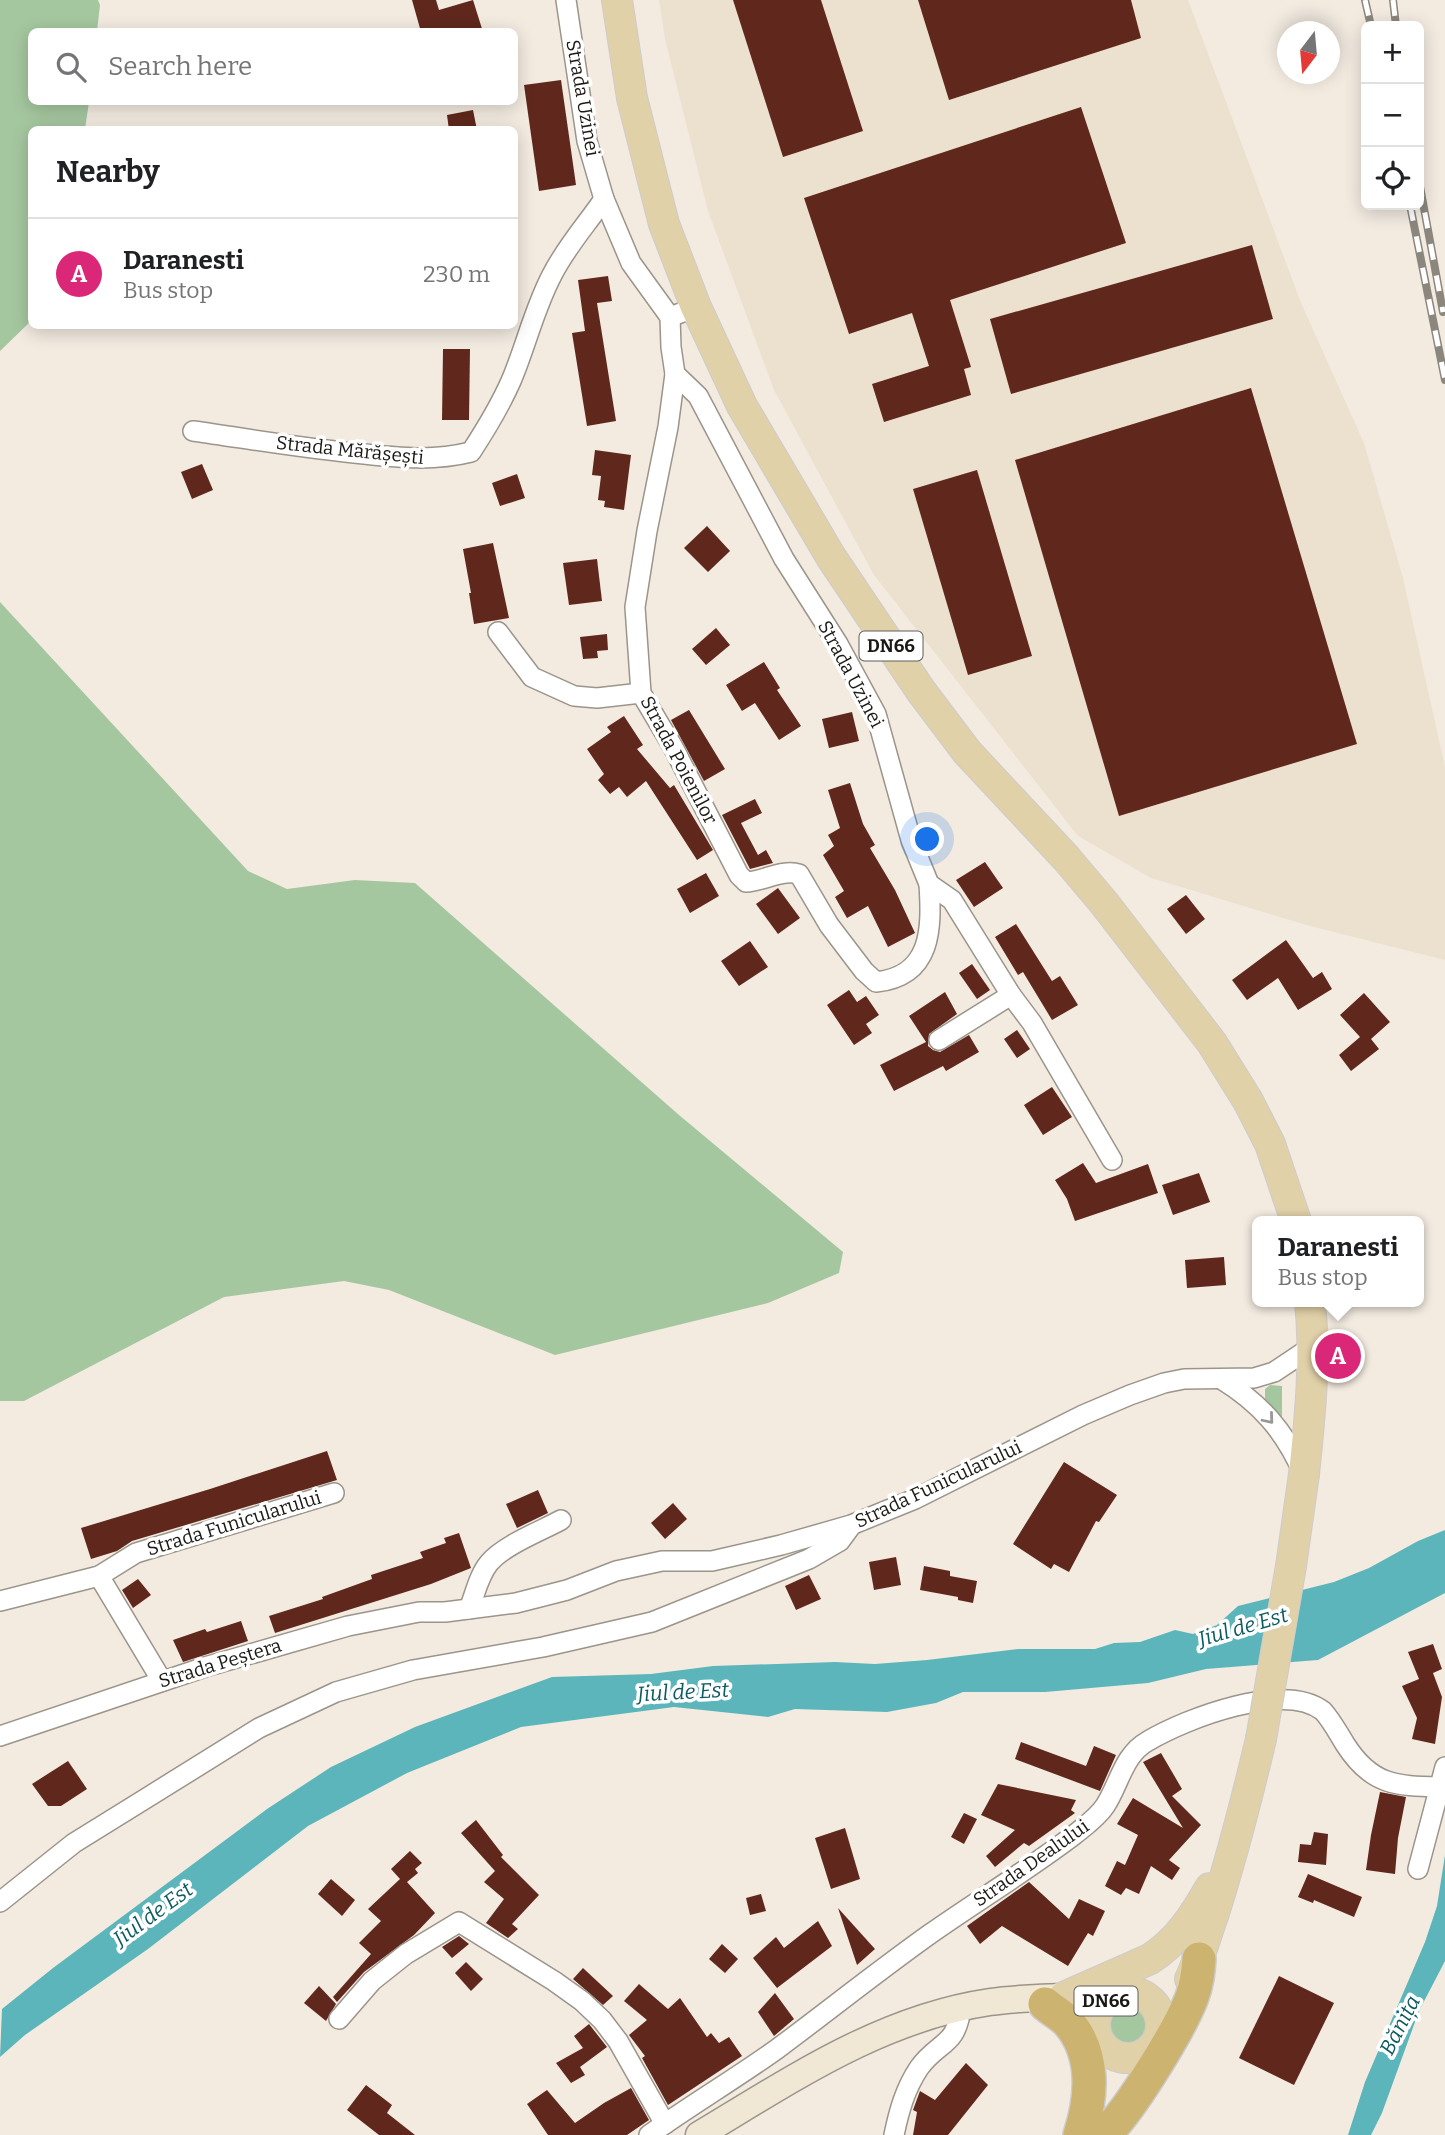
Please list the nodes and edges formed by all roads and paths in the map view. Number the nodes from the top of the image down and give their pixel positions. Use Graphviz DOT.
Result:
graph roads {
  1 [pos="566,0"];
  2 [pos="617,0"];
  3 [pos="604,199"];
  4 [pos="683,312"];
  5 [pos="675,374"];
  6 [pos="193,431"];
  7 [pos="498,632"];
  8 [pos="642,693"];
  9 [pos="929,884"];
  10 [pos="1012,995"];
  11 [pos="939,1040"];
  12 [pos="1112,1160"];
  13 [pos="1294,1216"];
  14 [pos="1310,1307"];
  15 [pos="1313,1346"];
  16 [pos="1220,1378"];
  17 [pos="1305,1462"];
  18 [pos="334,1493"];
  19 [pos="561,1520"];
  20 [pos="851,1525"];
  21 [pos="99,1576"];
  22 [pos="0,1601"];
  23 [pos="469,1609"];
  24 [pos="445,1612"];
  25 [pos="162,1681"];
  26 [pos="0,1736"];
  27 [pos="1443,1777"];
  28 [pos="1233,1849"];
  29 [pos="1418,1869"];
  30 [pos="1219,1897"];
  31 [pos="0,1902"];
  32 [pos="1199,1959"];
  33 [pos="1118,1994"];
  34 [pos="1045,2000"];
  35 [pos="961,2007"];
  36 [pos="339,2019"];
  37 [pos="1156,2040"];
  38 [pos="1100,2041"];
  39 [pos="657,2129"];
  40 [pos="1093,2131"];
  41 [pos="699,2135"];
  42 [pos="894,2135"];
  1 -- 3 [label="street, Strada Uzinei"];
  2 -- 4 [label="main road, DN66"];
  3 -- 4 [label="street, Strada Uzinei"];
  3 -- 6 [label="street, Strada Mărășești"];
  4 -- 5 [label="street, Strada Poienilor"];
  4 -- 13 [label="main road, DN66"];
  5 -- 8 [label="street, Strada Poienilor"];
  5 -- 9 [label="street, Strada Uzinei"];
  7 -- 8 [label="street"];
  8 -- 9 [label="street, Strada Poienilor"];
  9 -- 10 [label="street, Strada Uzinei"];
  10 -- 11 [label="street"];
  10 -- 12 [label="street, Strada Uzinei"];
  14 -- 15 [label="main road, DN66"];
  15 -- 16 [label="street, Strada Funicularului"];
  15 -- 17 [label="main road, DN66"];
  16 -- 17 [label="street, one-way"];
  16 -- 20 [label="street, Strada Funicularului"];
  17 -- 28 [label="main road, DN66, bridge"];
  18 -- 21 [label="street, Strada Funicularului"];
  19 -- 23 [label="street"];
  20 -- 23 [label="street, Strada Funicularului"];
  20 -- 31 [label="street"];
  21 -- 22 [label="street, Strada Funicularului"];
  21 -- 25 [label="street"];
  23 -- 24 [label="street, Strada Funicularului"];
  24 -- 25 [label="street, Strada Peștera"];
  25 -- 26 [label="street, Strada Peștera"];
  27 -- 29 [label="street, Strada Dealului"];
  27 -- 39 [label="street, Strada Dealului"];
  28 -- 30 [label="main road, DN66"];
  28 -- 34 [label="main road"];
  30 -- 32 [label="main road, DN66"];
  30 -- 33 [label="main road, DN66"];
  32 -- 37 [label="main road, DN66"];
  32 -- 40 [label="highway, DN66"];
  33 -- 34 [label="main road"];
  33 -- 37 [label="main road, DN66"];
  33 -- 38 [label="main road, DN66"];
  34 -- 35 [label="main road"];
  34 -- 38 [label="main road"];
  34 -- 40 [label="highway"];
  35 -- 41 [label="main road"];
  35 -- 42 [label="street"];
  36 -- 39 [label="street"];
  37 -- 38 [label="main road"];
  37 -- 40 [label="highway, DN66"];
  38 -- 40 [label="highway, DN66"];
}
